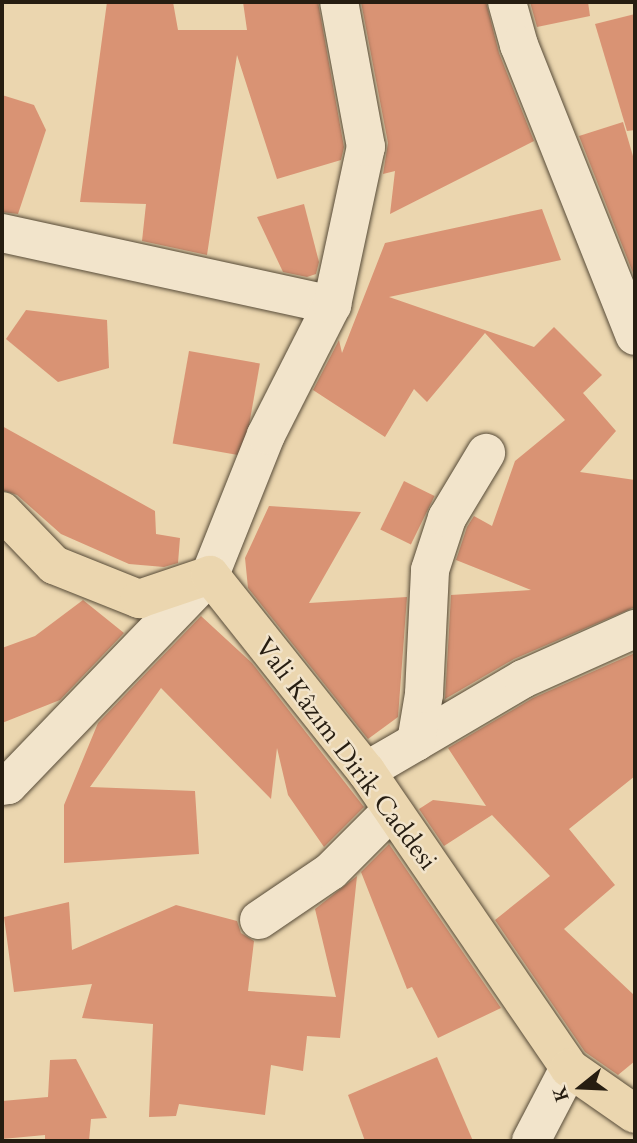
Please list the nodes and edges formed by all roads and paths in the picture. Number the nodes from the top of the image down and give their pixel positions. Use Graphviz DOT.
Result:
graph roads {
  1 [pos="339,2"];
  2 [pos="507,2"];
  3 [pos="2,233"];
  4 [pos="332,305"];
  5 [pos="635,336"];
  6 [pos="486,453"];
  7 [pos="2,511"];
  8 [pos="210,575"];
  9 [pos="635,629"];
  10 [pos="416,742"];
  11 [pos="366,771"];
  12 [pos="2,786"];
  13 [pos="392,810"];
  14 [pos="259,920"];
  15 [pos="569,1068"];
  16 [pos="635,1114"];
  17 [pos="531,1141"];
  1 -- 4 [label="street"];
  2 -- 5 [label="street"];
  3 -- 4 [label="street"];
  4 -- 8 [label="street"];
  6 -- 10 [label="street"];
  7 -- 8 [label="main road"];
  8 -- 11 [label="main road, Vali Kâzım Dirik Caddesi"];
  8 -- 12 [label="street"];
  9 -- 10 [label="street"];
  10 -- 11 [label="street"];
  11 -- 13 [label="main road, Vali Kâzım Dirik Caddesi"];
  13 -- 14 [label="street"];
  13 -- 15 [label="main road, Vali Kâzım Dirik Caddesi"];
  15 -- 16 [label="main road, Vali Kâzım Dirik Caddesi"];
  15 -- 17 [label="street"];
}
